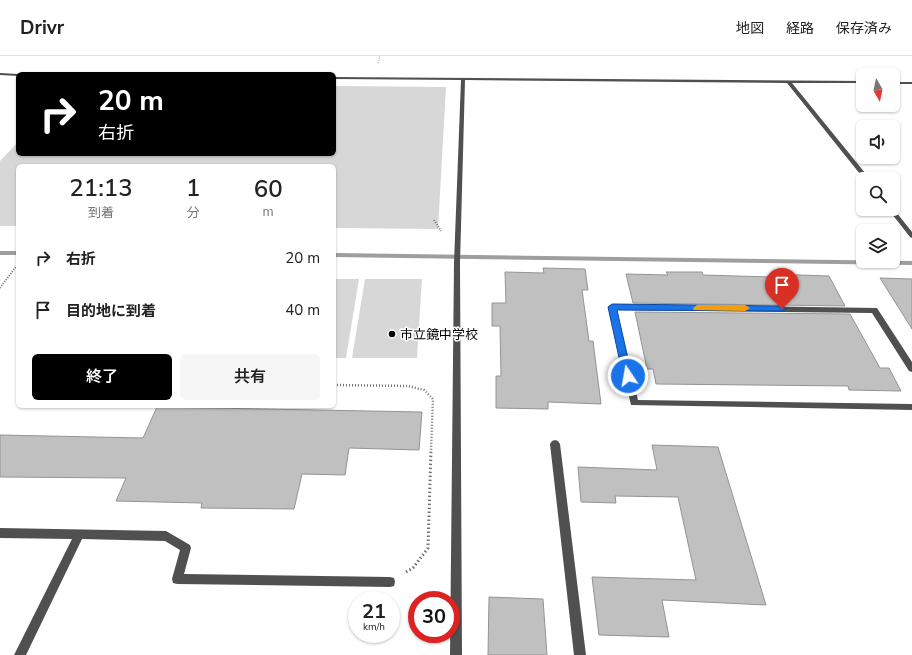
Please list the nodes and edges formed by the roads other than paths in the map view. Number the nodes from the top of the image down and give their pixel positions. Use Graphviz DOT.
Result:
graph roads {
  1 [pos="0,74"];
  2 [pos="16,75"];
  3 [pos="336,78"];
  4 [pos="463,80"];
  5 [pos="789,82"];
  6 [pos="856,82"];
  7 [pos="900,82"];
  8 [pos="912,83"];
  9 [pos="861,172"];
  10 [pos="896,216"];
  11 [pos="912,236"];
  12 [pos="912,369"];
  13 [pos="912,407"];
  14 [pos="555,444"];
  15 [pos="0,533"];
  16 [pos="79,535"];
  17 [pos="390,582"];
  18 [pos="20,655"];
  19 [pos="456,655"];
  20 [pos="580,655"];
  1 -- 2 [label="street"];
  3 -- 4 [label="street"];
  4 -- 5 [label="street"];
  4 -- 19 [label="street"];
  5 -- 6 [label="street"];
  5 -- 9 [label="street"];
  7 -- 8 [label="street"];
  10 -- 11 [label="street"];
  12 -- 13 [label="street"];
  14 -- 20 [label="street"];
  15 -- 16 [label="street"];
  16 -- 17 [label="street"];
  16 -- 18 [label="street"];
}
